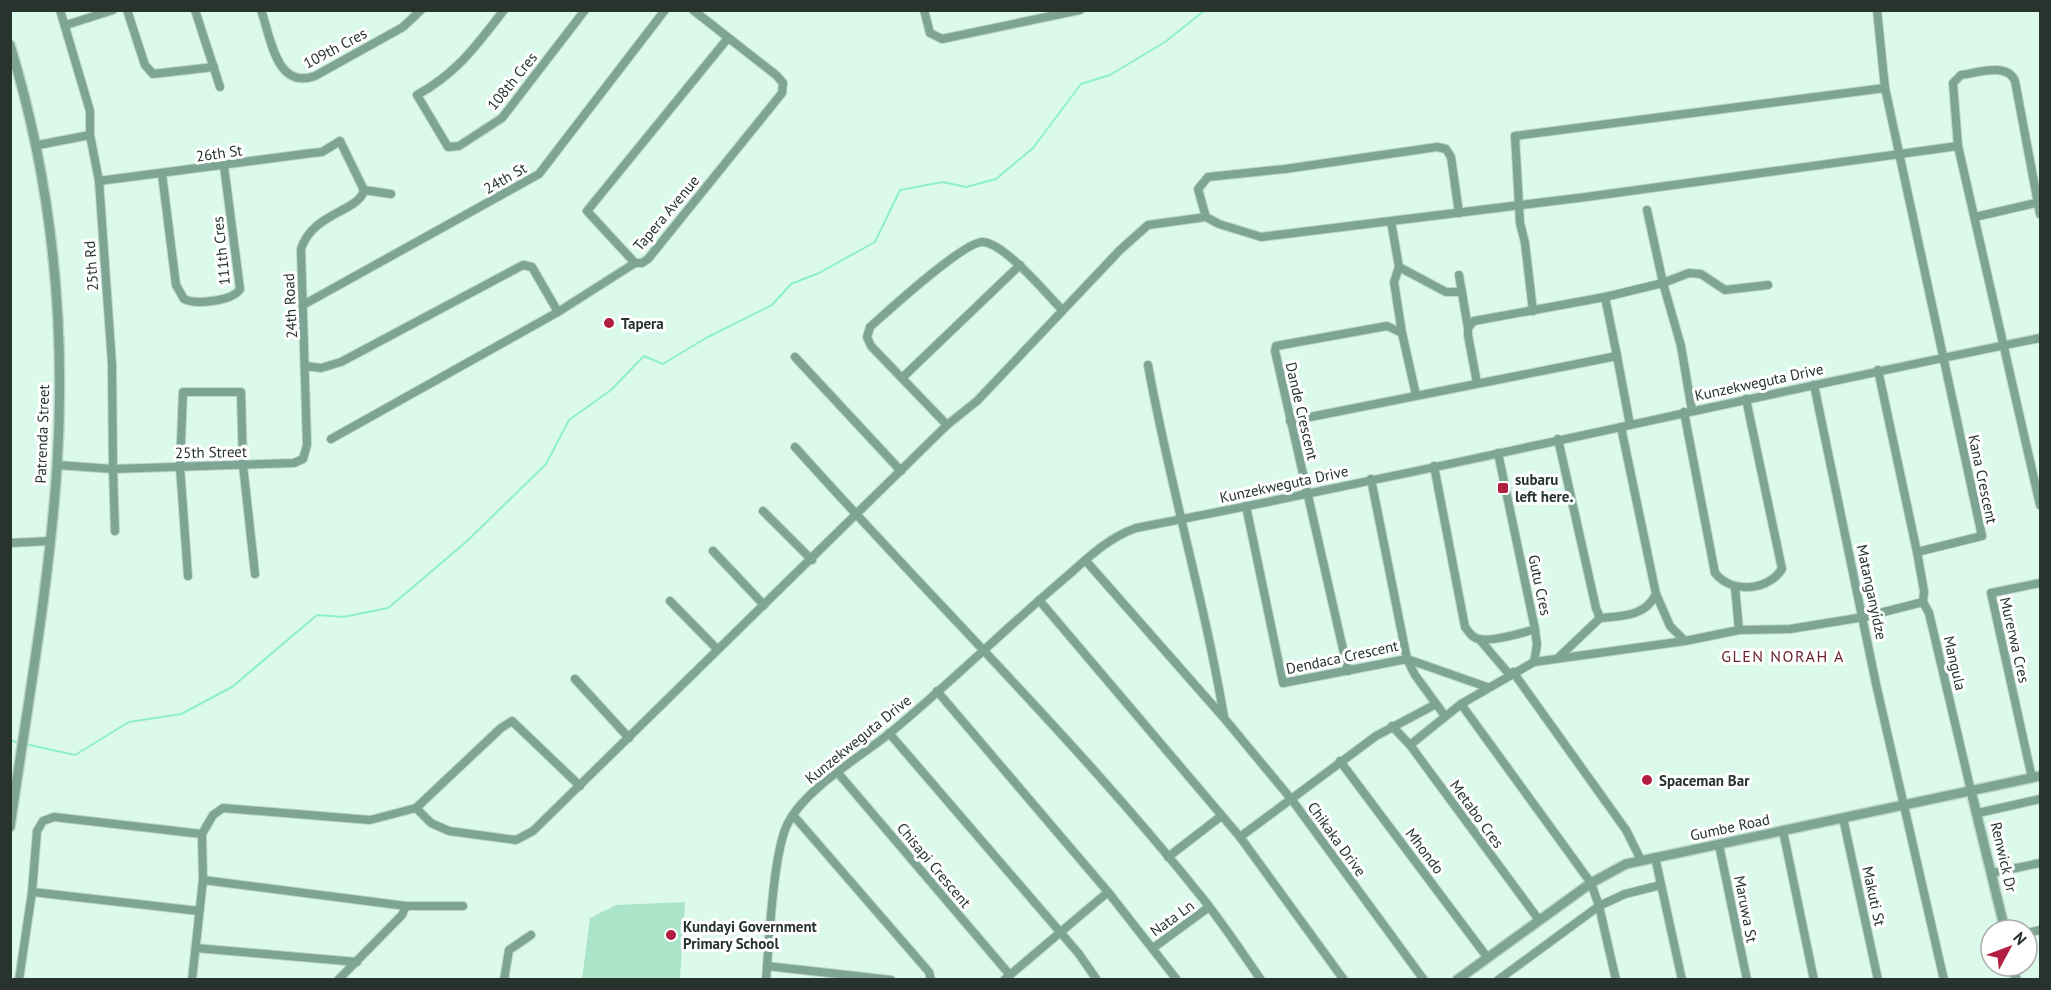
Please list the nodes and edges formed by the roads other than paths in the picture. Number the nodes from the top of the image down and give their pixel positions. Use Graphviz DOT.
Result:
graph roads {
  1 [pos="60,10"];
  2 [pos="113,10"];
  3 [pos="127,10"];
  4 [pos="195,10"];
  5 [pos="261,10"];
  6 [pos="421,10"];
  7 [pos="504,10"];
  8 [pos="585,10"];
  9 [pos="665,10"];
  10 [pos="693,10"];
  11 [pos="924,10"];
  12 [pos="1080,10"];
  13 [pos="1877,10"];
  14 [pos="66,25"];
  15 [pos="728,38"];
  16 [pos="10,45"];
  17 [pos="13,60"];
  18 [pos="214,67"];
  19 [pos="220,87"];
  20 [pos="1885,88"];
  21 [pos="90,135"];
  22 [pos="38,145"];
  23 [pos="1958,146"];
  24 [pos="1899,154"];
  25 [pos="224,166"];
  26 [pos="162,174"];
  27 [pos="99,182"];
  28 [pos="364,190"];
  29 [pos="391,194"];
  30 [pos="2039,202"];
  31 [pos="1518,205"];
  32 [pos="1647,210"];
  33 [pos="1459,213"];
  34 [pos="2040,214"];
  35 [pos="1206,217"];
  36 [pos="1976,217"];
  37 [pos="1391,221"];
  38 [pos="635,263"];
  39 [pos="1020,265"];
  40 [pos="1399,267"];
  41 [pos="1459,275"];
  42 [pos="1663,283"];
  43 [pos="1768,285"];
  44 [pos="1462,292"];
  45 [pos="1605,297"];
  46 [pos="303,305"];
  47 [pos="1062,310"];
  48 [pos="1533,311"];
  49 [pos="558,312"];
  50 [pos="1468,328"];
  51 [pos="1402,333"];
  52 [pos="2040,338"];
  53 [pos="2005,345"];
  54 [pos="1617,356"];
  55 [pos="1943,356"];
  56 [pos="795,357"];
  57 [pos="1148,365"];
  58 [pos="305,366"];
  59 [pos="1878,370"];
  60 [pos="903,377"];
  61 [pos="1476,383"];
  62 [pos="1814,385"];
  63 [pos="1416,395"];
  64 [pos="1746,399"];
  65 [pos="1692,411"];
  66 [pos="1684,412"];
  67 [pos="1290,422"];
  68 [pos="947,425"];
  69 [pos="1630,425"];
  70 [pos="1621,427"];
  71 [pos="332,439"];
  72 [pos="1558,439"];
  73 [pos="795,447"];
  74 [pos="1498,453"];
  75 [pos="306,454"];
  76 [pos="57,465"];
  77 [pos="243,465"];
  78 [pos="180,466"];
  79 [pos="1434,466"];
  80 [pos="113,469"];
  81 [pos="901,471"];
  82 [pos="1371,479"];
  83 [pos="1307,495"];
  84 [pos="2040,505"];
  85 [pos="1246,506"];
  86 [pos="763,511"];
  87 [pos="857,516"];
  88 [pos="1183,519"];
  89 [pos="114,531"];
  90 [pos="50,541"];
  91 [pos="10,543"];
  92 [pos="713,551"];
  93 [pos="1917,552"];
  94 [pos="812,560"];
  95 [pos="1086,561"];
  96 [pos="255,574"];
  97 [pos="188,576"];
  98 [pos="2040,582"];
  99 [pos="1735,587"];
  100 [pos="1656,594"];
  101 [pos="1039,600"];
  102 [pos="670,601"];
  103 [pos="1923,602"];
  104 [pos="764,605"];
  105 [pos="1864,617"];
  106 [pos="1600,618"];
  107 [pos="1536,629"];
  108 [pos="1739,630"];
  109 [pos="1480,640"];
  110 [pos="1685,641"];
  111 [pos="983,648"];
  112 [pos="717,649"];
  113 [pos="1558,658"];
  114 [pos="1407,660"];
  115 [pos="1534,662"];
  116 [pos="1348,671"];
  117 [pos="1511,673"];
  118 [pos="575,680"];
  119 [pos="1487,687"];
  120 [pos="937,692"];
  121 [pos="1436,704"];
  122 [pos="1461,704"];
  123 [pos="1445,716"];
  124 [pos="1224,718"];
  125 [pos="1392,726"];
  126 [pos="889,733"];
  127 [pos="629,738"];
  128 [pos="1410,745"];
  129 [pos="1340,761"];
  130 [pos="838,773"];
  131 [pos="2036,777"];
  132 [pos="580,786"];
  133 [pos="1971,791"];
  134 [pos="2040,799"];
  135 [pos="1292,800"];
  136 [pos="1904,805"];
  137 [pos="416,808"];
  138 [pos="1978,813"];
  139 [pos="793,815"];
  140 [pos="1220,818"];
  141 [pos="1843,819"];
  142 [pos="10,827"];
  143 [pos="1783,831"];
  144 [pos="202,834"];
  145 [pos="1240,837"];
  146 [pos="1719,845"];
  147 [pos="1168,857"];
  148 [pos="1655,857"];
  149 [pos="1641,860"];
  150 [pos="2040,863"];
  151 [pos="1992,873"];
  152 [pos="202,880"];
  153 [pos="1591,883"];
  154 [pos="1661,885"];
  155 [pos="32,892"];
  156 [pos="1108,892"];
  157 [pos="406,906"];
  158 [pos="463,906"];
  159 [pos="1599,906"];
  160 [pos="1209,907"];
  161 [pos="198,911"];
  162 [pos="2001,918"];
  163 [pos="1539,920"];
  164 [pos="1060,934"];
  165 [pos="531,935"];
  166 [pos="196,948"];
  167 [pos="1153,948"];
  168 [pos="1487,957"];
  169 [pos="357,962"];
  170 [pos="767,966"];
  171 [pos="1007,977"];
  172 [pos="1613,978"];
  173 [pos="19,980"];
  174 [pos="192,980"];
  175 [pos="338,980"];
  176 [pos="504,980"];
  177 [pos="766,980"];
  178 [pos="891,980"];
  179 [pos="931,980"];
  180 [pos="1097,980"];
  181 [pos="1177,980"];
  182 [pos="1261,980"];
  183 [pos="1344,980"];
  184 [pos="1424,980"];
  185 [pos="1456,980"];
  186 [pos="1498,980"];
  187 [pos="1682,980"];
  188 [pos="1747,980"];
  189 [pos="1814,980"];
  190 [pos="1878,980"];
  191 [pos="1944,980"];
  1 -- 14 [label="street, 25th Rd"];
  2 -- 14 [label="street"];
  3 -- 18 [label="street"];
  4 -- 18 [label="street"];
  5 -- 6 [label="street, 109th Cres"];
  7 -- 8 [label="street, 108th Cres"];
  9 -- 46 [label="street, 24th St"];
  10 -- 15 [label="street"];
  11 -- 12 [label="street"];
  13 -- 20 [label="street"];
  14 -- 21 [label="street, 25th Rd"];
  15 -- 38 [label="street, Tapera Avenue"];
  15 -- 38 [label="street, Tapera Avenue"];
  16 -- 17 [label="street, Patrenda Street"];
  17 -- 22 [label="street, Patrenda Street"];
  18 -- 19 [label="street"];
  20 -- 24 [label="street"];
  20 -- 31 [label="street"];
  21 -- 22 [label="street"];
  21 -- 27 [label="street, 25th Rd"];
  22 -- 76 [label="street, Patrenda Street"];
  23 -- 24 [label="street"];
  23 -- 30 [label="street"];
  23 -- 36 [label="street"];
  24 -- 31 [label="street"];
  24 -- 55 [label="street"];
  25 -- 26 [label="street, 26th St"];
  25 -- 26 [label="street, 111th Cres"];
  25 -- 28 [label="street, 26th St"];
  26 -- 27 [label="street, 26th St"];
  27 -- 80 [label="street, 25th Rd"];
  28 -- 29 [label="street"];
  28 -- 46 [label="street, 24th Road"];
  30 -- 34 [label="street"];
  30 -- 36 [label="street"];
  31 -- 33 [label="street"];
  31 -- 48 [label="street"];
  32 -- 42 [label="street"];
  33 -- 35 [label="street"];
  33 -- 37 [label="street"];
  35 -- 37 [label="street"];
  35 -- 47 [label="street"];
  36 -- 53 [label="street"];
  37 -- 40 [label="street"];
  38 -- 49 [label="street"];
  39 -- 47 [label="street"];
  39 -- 60 [label="street"];
  39 -- 60 [label="street"];
  40 -- 44 [label="street"];
  40 -- 51 [label="street"];
  41 -- 44 [label="street"];
  42 -- 43 [label="street"];
  42 -- 45 [label="street"];
  42 -- 65 [label="street"];
  44 -- 50 [label="street"];
  45 -- 48 [label="street"];
  45 -- 54 [label="street"];
  46 -- 58 [label="street, 24th Road"];
  47 -- 68 [label="street"];
  48 -- 50 [label="street"];
  49 -- 58 [label="street"];
  49 -- 71 [label="street"];
  50 -- 61 [label="street"];
  51 -- 63 [label="street"];
  51 -- 67 [label="street, Dande Crescent"];
  52 -- 53 [label="street, Kunzekweguta Drive"];
  53 -- 55 [label="street, Kunzekweguta Drive"];
  53 -- 84 [label="street"];
  54 -- 61 [label="street"];
  54 -- 69 [label="street"];
  55 -- 59 [label="street, Kunzekweguta Drive"];
  55 -- 93 [label="street, Kana Crescent"];
  56 -- 81 [label="street"];
  57 -- 88 [label="street, Chikaka Drive"];
  58 -- 75 [label="street, 24th Road"];
  59 -- 62 [label="street, Kunzekweguta Drive"];
  59 -- 93 [label="street"];
  60 -- 68 [label="street"];
  61 -- 63 [label="street"];
  62 -- 64 [label="street, Kunzekweguta Drive"];
  62 -- 105 [label="street, Matanganyidze"];
  63 -- 67 [label="street"];
  64 -- 65 [label="street, Kunzekweguta Drive"];
  64 -- 99 [label="street"];
  65 -- 66 [label="street, Kunzekweguta Drive"];
  66 -- 69 [label="street, Kunzekweguta Drive"];
  66 -- 99 [label="street"];
  67 -- 83 [label="street, Dande Crescent"];
  68 -- 81 [label="street"];
  69 -- 70 [label="street, Kunzekweguta Drive"];
  70 -- 72 [label="street, Kunzekweguta Drive"];
  70 -- 100 [label="street"];
  72 -- 74 [label="street, Kunzekweguta Drive"];
  72 -- 106 [label="street"];
  73 -- 87 [label="street"];
  74 -- 79 [label="street, Kunzekweguta Drive"];
  74 -- 107 [label="street, Gutu Cres"];
  75 -- 77 [label="street, 25th Street"];
  76 -- 80 [label="street"];
  76 -- 90 [label="street, Patrenda Street"];
  77 -- 78 [label="street, 25th Street"];
  77 -- 78 [label="street"];
  77 -- 96 [label="street"];
  78 -- 80 [label="street, 25th Street"];
  78 -- 97 [label="street"];
  79 -- 82 [label="street, Kunzekweguta Drive"];
  79 -- 109 [label="street"];
  80 -- 89 [label="street, 25th Rd"];
  81 -- 87 [label="street"];
  82 -- 83 [label="street, Kunzekweguta Drive"];
  82 -- 114 [label="street, Dendaca Crescent"];
  83 -- 85 [label="street, Kunzekweguta Drive"];
  83 -- 116 [label="street, Dande Crescent"];
  85 -- 88 [label="street, Kunzekweguta Drive"];
  85 -- 116 [label="street, Dendaca Crescent"];
  86 -- 94 [label="street"];
  87 -- 94 [label="street"];
  87 -- 111 [label="street"];
  88 -- 95 [label="street, Kunzekweguta Drive"];
  88 -- 124 [label="street, Chikaka Drive"];
  90 -- 91 [label="street"];
  90 -- 142 [label="street, Patrenda Street"];
  92 -- 104 [label="street"];
  93 -- 103 [label="street, Mangula"];
  94 -- 104 [label="street"];
  95 -- 101 [label="street, Kunzekweguta Drive"];
  95 -- 124 [label="street, Chikaka Drive"];
  98 -- 131 [label="street, Murerwa Cres"];
  99 -- 108 [label="street"];
  100 -- 106 [label="street"];
  100 -- 110 [label="street"];
  101 -- 111 [label="street, Kunzekweguta Drive"];
  101 -- 140 [label="street"];
  102 -- 112 [label="street"];
  103 -- 105 [label="street"];
  103 -- 133 [label="street, Mangula"];
  104 -- 112 [label="street"];
  105 -- 108 [label="street"];
  105 -- 136 [label="street, Matanganyidze"];
  106 -- 113 [label="street"];
  107 -- 109 [label="street, Gutu Cres"];
  107 -- 115 [label="street"];
  108 -- 110 [label="street"];
  109 -- 117 [label="street"];
  110 -- 113 [label="street"];
  111 -- 120 [label="street, Kunzekweguta Drive"];
  111 -- 147 [label="street"];
  112 -- 127 [label="street"];
  113 -- 115 [label="street"];
  114 -- 116 [label="street, Dendaca Crescent"];
  114 -- 119 [label="street"];
  114 -- 121 [label="street"];
  115 -- 117 [label="street"];
  117 -- 119 [label="street"];
  117 -- 149 [label="street"];
  118 -- 127 [label="street"];
  119 -- 122 [label="street"];
  120 -- 126 [label="street, Kunzekweguta Drive"];
  120 -- 156 [label="street"];
  121 -- 123 [label="street"];
  121 -- 125 [label="street"];
  122 -- 123 [label="street"];
  122 -- 153 [label="street"];
  123 -- 128 [label="street"];
  124 -- 135 [label="street, Chikaka Drive"];
  125 -- 128 [label="street, Metabo Cres"];
  125 -- 129 [label="street"];
  126 -- 130 [label="street, Kunzekweguta Drive"];
  126 -- 164 [label="street"];
  127 -- 132 [label="street"];
  128 -- 163 [label="street, Metabo Cres"];
  129 -- 135 [label="street"];
  129 -- 168 [label="street, Mhondo"];
  130 -- 139 [label="street, Kunzekweguta Drive"];
  130 -- 171 [label="street, Chisapi Crescent"];
  131 -- 133 [label="street, Gumbe Road"];
  132 -- 137 [label="street"];
  132 -- 137 [label="street"];
  133 -- 136 [label="street, Gumbe Road"];
  133 -- 138 [label="street, Renwick Dr"];
  134 -- 138 [label="street"];
  135 -- 145 [label="street"];
  135 -- 184 [label="street, Chikaka Drive"];
  136 -- 141 [label="street, Gumbe Road"];
  136 -- 191 [label="street, Matanganyidze"];
  137 -- 144 [label="street"];
  138 -- 151 [label="street, Renwick Dr"];
  139 -- 170 [label="street, Kunzekweguta Drive"];
  139 -- 179 [label="street"];
  140 -- 145 [label="street"];
  140 -- 147 [label="street"];
  141 -- 143 [label="street, Gumbe Road"];
  141 -- 190 [label="street, Makuti St"];
  143 -- 146 [label="street, Gumbe Road"];
  143 -- 189 [label="street"];
  144 -- 152 [label="street"];
  144 -- 155 [label="street"];
  145 -- 183 [label="street"];
  146 -- 148 [label="street, Gumbe Road"];
  146 -- 188 [label="street, Maruwa St"];
  147 -- 160 [label="street"];
  148 -- 149 [label="street, Gumbe Road"];
  148 -- 154 [label="street"];
  149 -- 153 [label="street, Gumbe Road"];
  150 -- 151 [label="street"];
  151 -- 162 [label="street, Renwick Dr"];
  152 -- 157 [label="street"];
  152 -- 161 [label="street"];
  153 -- 159 [label="street"];
  153 -- 163 [label="street, Gumbe Road"];
  154 -- 159 [label="street"];
  154 -- 187 [label="street"];
  155 -- 161 [label="street"];
  155 -- 173 [label="street"];
  156 -- 164 [label="street"];
  156 -- 167 [label="street"];
  157 -- 158 [label="street"];
  157 -- 169 [label="street"];
  159 -- 172 [label="street"];
  159 -- 186 [label="street"];
  160 -- 167 [label="street, Nata Ln"];
  160 -- 182 [label="street"];
  161 -- 166 [label="street"];
  163 -- 168 [label="street, Gumbe Road"];
  164 -- 171 [label="street"];
  164 -- 180 [label="street"];
  165 -- 176 [label="street"];
  166 -- 169 [label="street"];
  166 -- 174 [label="street"];
  167 -- 181 [label="street, Nata Ln"];
  168 -- 185 [label="street, Gumbe Road"];
  169 -- 175 [label="street"];
  170 -- 177 [label="street, Kunzekweguta Drive"];
  170 -- 178 [label="street"];
}
